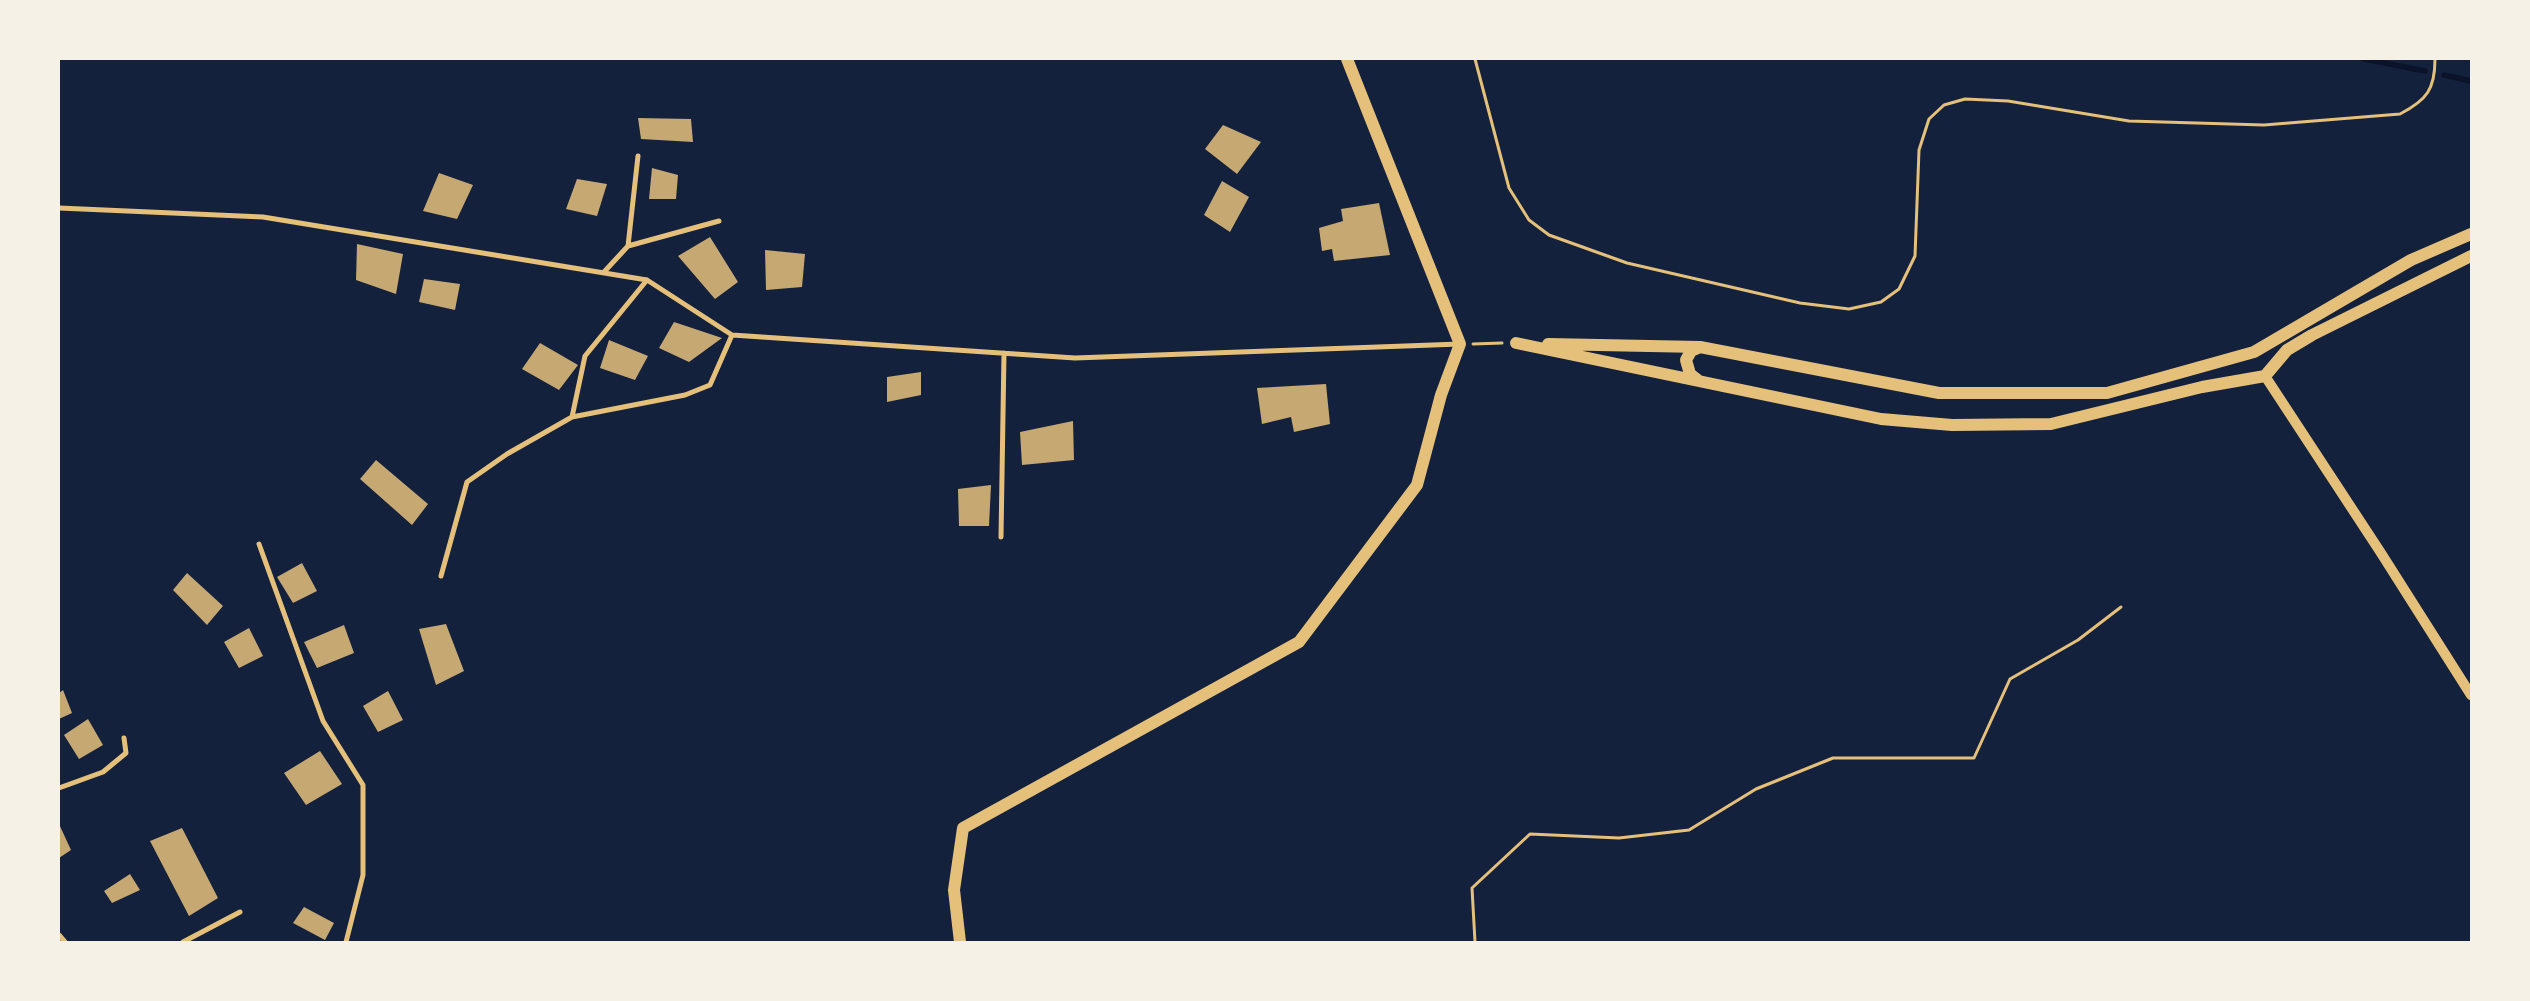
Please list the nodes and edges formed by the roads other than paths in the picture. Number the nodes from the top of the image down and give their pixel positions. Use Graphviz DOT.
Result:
graph roads {
  1 [pos="1347,59"];
  2 [pos="638,156"];
  3 [pos="59,208"];
  4 [pos="719,221"];
  5 [pos="2471,234"];
  6 [pos="628,246"];
  7 [pos="2471,256"];
  8 [pos="604,272"];
  9 [pos="647,280"];
  10 [pos="732,336"];
  11 [pos="1460,344"];
  12 [pos="1700,347"];
  13 [pos="2263,347"];
  14 [pos="1004,353"];
  15 [pos="2243,355"];
  16 [pos="2274,366"];
  17 [pos="2260,377"];
  18 [pos="1700,381"];
  19 [pos="572,417"];
  20 [pos="1001,538"];
  21 [pos="259,544"];
  22 [pos="441,576"];
  23 [pos="2471,695"];
  24 [pos="124,738"];
  25 [pos="59,788"];
  26 [pos="240,912"];
  27 [pos="59,935"];
  28 [pos="65,942"];
  29 [pos="183,942"];
  30 [pos="346,942"];
  31 [pos="960,942"];
  1 -- 11 [label="main road"];
  2 -- 6 [label="street"];
  3 -- 8 [label="street"];
  4 -- 6 [label="street"];
  5 -- 13 [label="main road"];
  6 -- 8 [label="street"];
  7 -- 16 [label="main road"];
  8 -- 9 [label="street"];
  9 -- 10 [label="street"];
  9 -- 19 [label="street"];
  10 -- 14 [label="street"];
  10 -- 19 [label="street"];
  11 -- 14 [label="street"];
  11 -- 31 [label="main road"];
  12 -- 15 [label="main road"];
  12 -- 18 [label="main road"];
  12 -- 18 [label="main road"];
  13 -- 15 [label="main road"];
  13 -- 16 [label="main road"];
  14 -- 20 [label="street"];
  15 -- 17 [label="main road"];
  16 -- 17 [label="main road"];
  17 -- 18 [label="main road"];
  17 -- 23 [label="main road"];
  19 -- 22 [label="street"];
  21 -- 30 [label="street"];
  24 -- 25 [label="street"];
  26 -- 29 [label="street"];
  27 -- 28 [label="street"];
}
